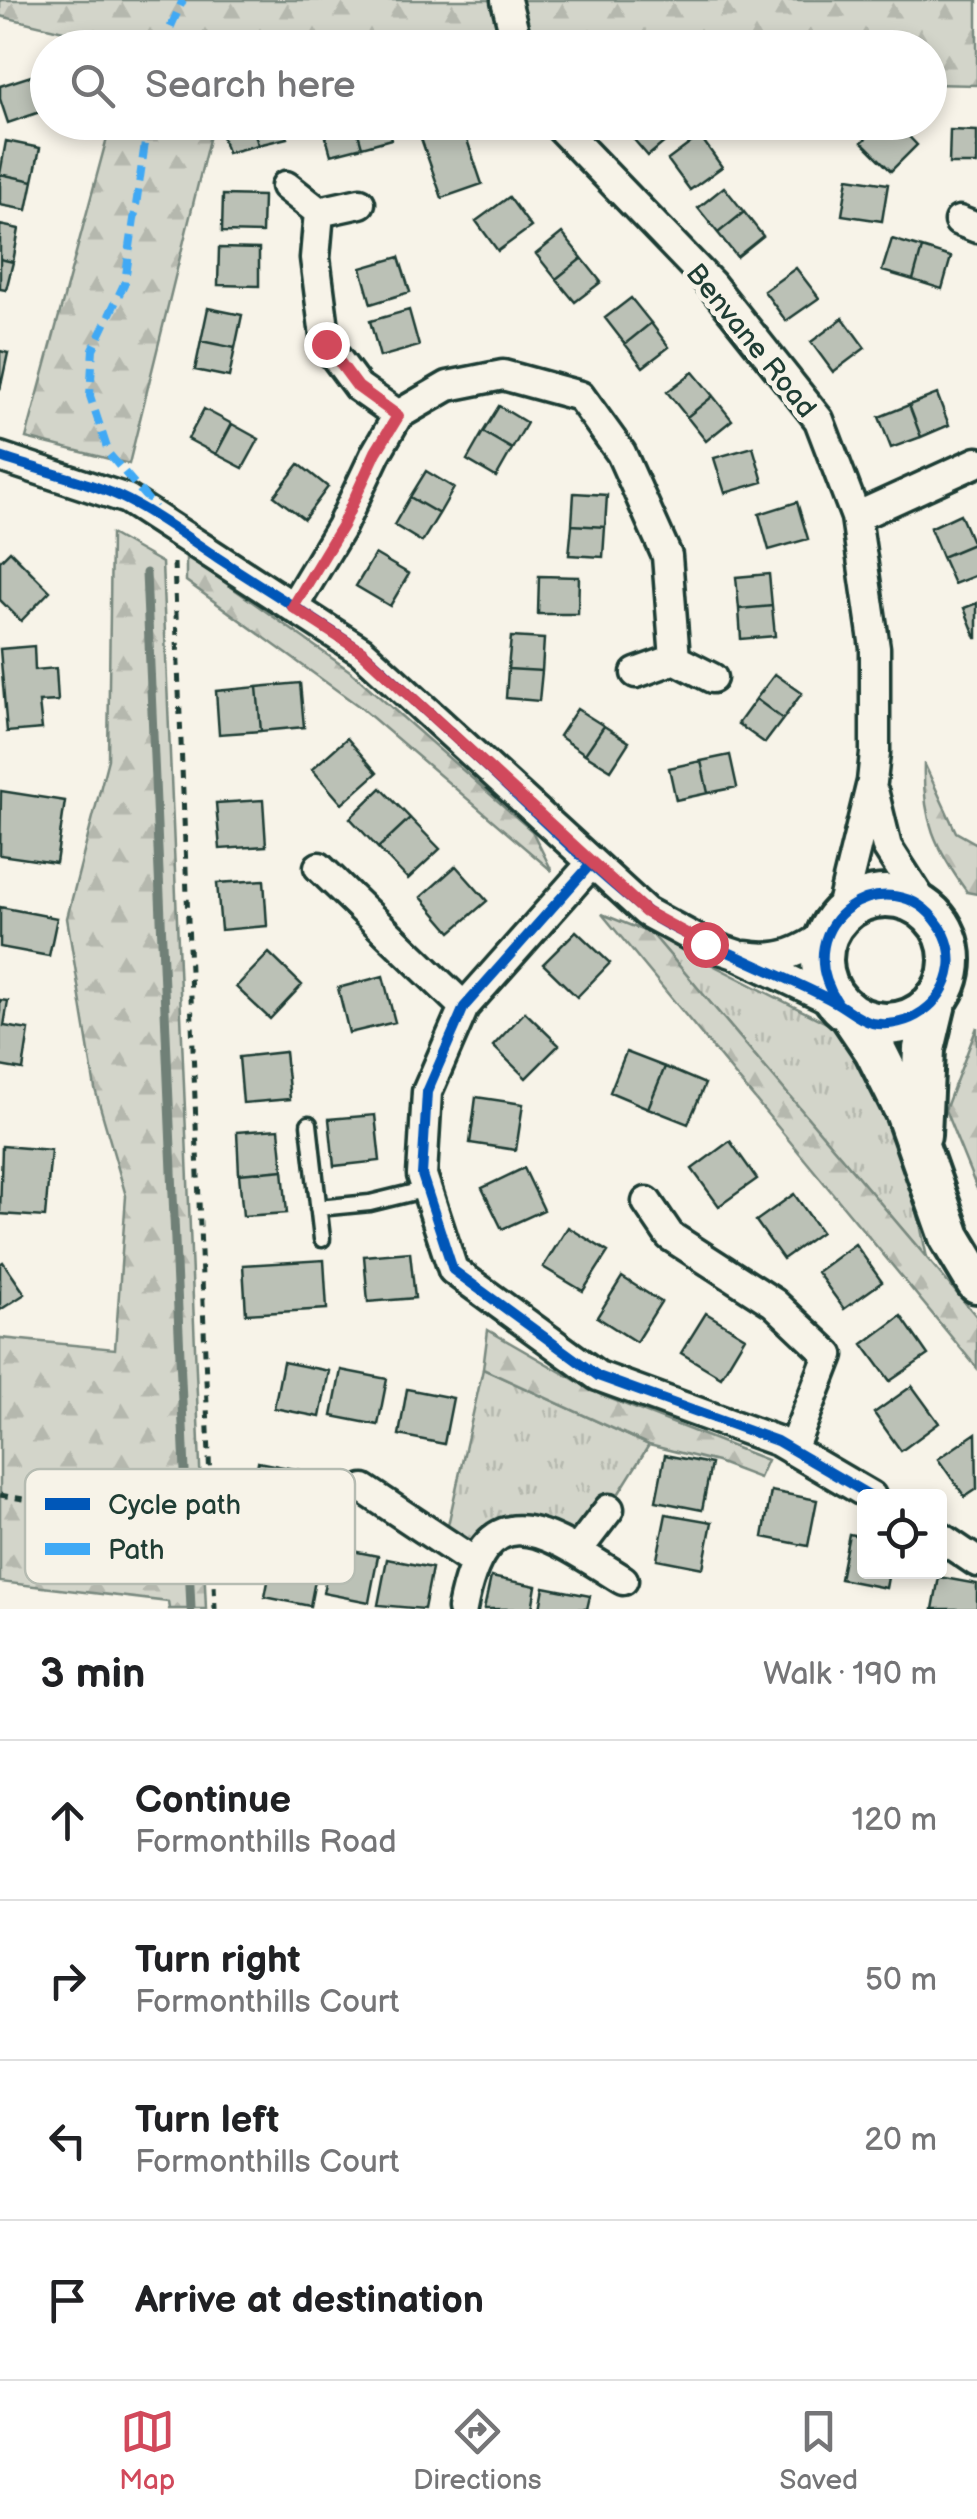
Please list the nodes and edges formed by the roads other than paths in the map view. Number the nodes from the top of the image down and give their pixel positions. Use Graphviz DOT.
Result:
graph roads {
  1 [pos="506,0"];
  2 [pos="514,30"];
  3 [pos="572,140"];
  4 [pos="286,186"];
  5 [pos="360,203"];
  6 [pos="319,212"];
  7 [pos="398,416"];
  8 [pos="0,457"];
  9 [pos="977,462"];
  10 [pos="856,518"];
  11 [pos="293,607"];
  12 [pos="675,659"];
  13 [pos="636,673"];
  14 [pos="712,678"];
  15 [pos="872,782"];
  16 [pos="591,864"];
  17 [pos="319,867"];
  18 [pos="931,914"];
  19 [pos="834,925"];
  20 [pos="977,926"];
  21 [pos="735,954"];
  22 [pos="977,972"];
  23 [pos="939,995"];
  24 [pos="464,1007"];
  25 [pos="844,1008"];
  26 [pos="309,1124"];
  27 [pos="920,1144"];
  28 [pos="427,1189"];
  29 [pos="647,1202"];
  30 [pos="318,1208"];
  31 [pos="322,1240"];
  32 [pos="977,1282"];
  33 [pos="792,1450"];
  34 [pos="364,1489"];
  35 [pos="860,1489"];
  36 [pos="609,1510"];
  37 [pos="947,1541"];
  38 [pos="577,1551"];
  39 [pos="474,1562"];
  40 [pos="977,1562"];
  41 [pos="623,1580"];
  42 [pos="462,1609"];
  1 -- 2 [label="street"];
  3 -- 10 [label="street, Benvane Road"];
  4 -- 6 [label="street"];
  5 -- 6 [label="street"];
  6 -- 7 [label="street"];
  7 -- 11 [label="street"];
  7 -- 12 [label="street"];
  8 -- 11 [label="street"];
  9 -- 10 [label="street"];
  10 -- 15 [label="street, Benvane Road"];
  11 -- 16 [label="street"];
  12 -- 13 [label="street"];
  12 -- 14 [label="street"];
  15 -- 18 [label="street, Benvane Road"];
  15 -- 19 [label="street, Benvane Road"];
  16 -- 21 [label="street"];
  16 -- 24 [label="street"];
  17 -- 24 [label="street"];
  18 -- 19 [label="street"];
  18 -- 20 [label="street"];
  18 -- 23 [label="street"];
  19 -- 21 [label="street"];
  19 -- 25 [label="street"];
  21 -- 25 [label="street"];
  22 -- 23 [label="street"];
  23 -- 25 [label="street"];
  23 -- 27 [label="street"];
  24 -- 28 [label="street"];
  25 -- 27 [label="street"];
  26 -- 30 [label="lane"];
  27 -- 32 [label="street"];
  28 -- 30 [label="lane"];
  28 -- 33 [label="street"];
  29 -- 33 [label="street"];
  30 -- 31 [label="lane"];
  33 -- 35 [label="street"];
  34 -- 39 [label="street"];
  36 -- 38 [label="street"];
  37 -- 40 [label="street"];
  38 -- 39 [label="street"];
  38 -- 41 [label="street"];
  39 -- 42 [label="street"];
}
